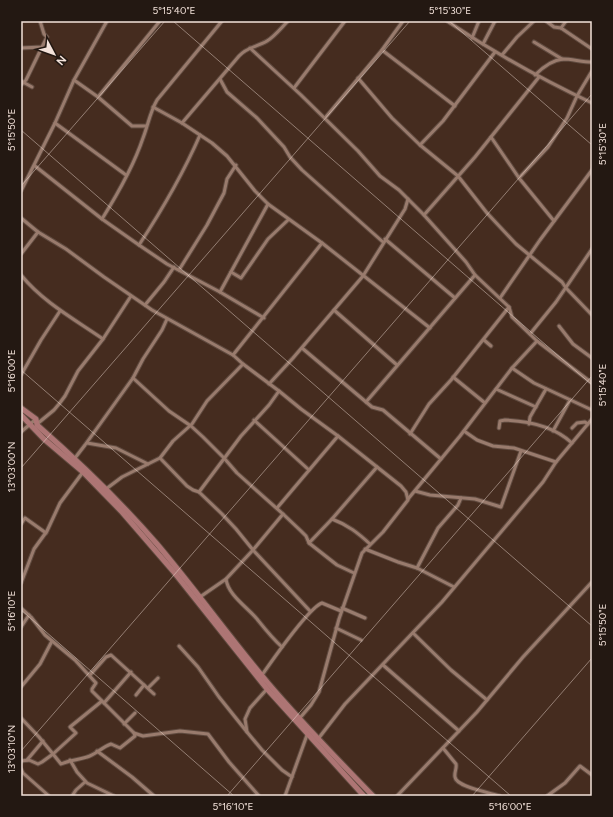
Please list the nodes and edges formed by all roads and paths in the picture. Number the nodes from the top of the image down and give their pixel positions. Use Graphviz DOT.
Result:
graph roads {
  1 [pos="40,21"];
  2 [pos="107,21"];
  3 [pos="160,21"];
  4 [pos="222,21"];
  5 [pos="288,21"];
  6 [pos="345,21"];
  7 [pos="404,21"];
  8 [pos="447,21"];
  9 [pos="479,21"];
  10 [pos="495,21"];
  11 [pos="534,21"];
  12 [pos="546,21"];
  13 [pos="566,21"];
  14 [pos="561,28"];
  15 [pos="472,38"];
  16 [pos="534,42"];
  17 [pos="483,44"];
  18 [pos="42,47"];
  19 [pos="21,48"];
  20 [pos="250,48"];
  21 [pos="592,49"];
  22 [pos="382,50"];
  23 [pos="495,52"];
  24 [pos="502,55"];
  25 [pos="562,59"];
  26 [pos="592,62"];
  27 [pos="592,71"];
  28 [pos="537,76"];
  29 [pos="358,78"];
  30 [pos="220,79"];
  31 [pos="74,80"];
  32 [pos="22,83"];
  33 [pos="32,87"];
  34 [pos="294,88"];
  35 [pos="577,96"];
  36 [pos="98,97"];
  37 [pos="592,103"];
  38 [pos="455,106"];
  39 [pos="153,107"];
  40 [pos="325,118"];
  41 [pos="55,123"];
  42 [pos="182,123"];
  43 [pos="146,126"];
  44 [pos="200,135"];
  45 [pos="491,137"];
  46 [pos="420,145"];
  47 [pos="236,165"];
  48 [pos="35,166"];
  49 [pos="592,170"];
  50 [pos="126,175"];
  51 [pos="458,176"];
  52 [pos="519,178"];
  53 [pos="21,191"];
  54 [pos="408,199"];
  55 [pos="268,204"];
  56 [pos="424,215"];
  57 [pos="21,218"];
  58 [pos="102,219"];
  59 [pos="288,220"];
  60 [pos="554,221"];
  61 [pos="38,232"];
  62 [pos="384,240"];
  63 [pos="322,243"];
  64 [pos="139,245"];
  65 [pos="592,251"];
  66 [pos="21,254"];
  67 [pos="529,256"];
  68 [pos="174,267"];
  69 [pos="179,270"];
  70 [pos="231,272"];
  71 [pos="21,275"];
  72 [pos="475,275"];
  73 [pos="363,276"];
  74 [pos="566,288"];
  75 [pos="220,292"];
  76 [pos="131,296"];
  77 [pos="455,298"];
  78 [pos="500,298"];
  79 [pos="145,305"];
  80 [pos="509,307"];
  81 [pos="334,310"];
  82 [pos="60,311"];
  83 [pos="592,316"];
  84 [pos="264,318"];
  85 [pos="167,319"];
  86 [pos="559,326"];
  87 [pos="430,328"];
  88 [pos="530,334"];
  89 [pos="103,339"];
  90 [pos="484,340"];
  91 [pos="537,341"];
  92 [pos="491,346"];
  93 [pos="302,348"];
  94 [pos="233,355"];
  95 [pos="592,358"];
  96 [pos="243,364"];
  97 [pos="398,365"];
  98 [pos="512,368"];
  99 [pos="21,375"];
  100 [pos="453,377"];
  101 [pos="133,378"];
  102 [pos="592,383"];
  103 [pos="269,384"];
  104 [pos="496,389"];
  105 [pos="546,389"];
  106 [pos="279,391"];
  107 [pos="570,400"];
  108 [pos="366,402"];
  109 [pos="485,403"];
  110 [pos="536,407"];
  111 [pos="21,408"];
  112 [pos="592,410"];
  113 [pos="21,415"];
  114 [pos="592,419"];
  115 [pos="254,420"];
  116 [pos="36,422"];
  117 [pos="31,424"];
  118 [pos="529,424"];
  119 [pos="588,424"];
  120 [pos="191,426"];
  121 [pos="499,428"];
  122 [pos="572,428"];
  123 [pos="464,431"];
  124 [pos="553,431"];
  125 [pos="21,432"];
  126 [pos="410,434"];
  127 [pos="338,436"];
  128 [pos="87,443"];
  129 [pos="572,443"];
  130 [pos="521,451"];
  131 [pos="75,458"];
  132 [pos="160,458"];
  133 [pos="224,458"];
  134 [pos="441,459"];
  135 [pos="556,462"];
  136 [pos="148,464"];
  137 [pos="377,467"];
  138 [pos="309,470"];
  139 [pos="82,472"];
  140 [pos="106,489"];
  141 [pos="415,491"];
  142 [pos="199,492"];
  143 [pos="462,498"];
  144 [pos="408,500"];
  145 [pos="277,508"];
  146 [pos="283,514"];
  147 [pos="332,519"];
  148 [pos="21,524"];
  149 [pos="46,532"];
  150 [pos="309,543"];
  151 [pos="370,544"];
  152 [pos="365,549"];
  153 [pos="253,550"];
  154 [pos="417,568"];
  155 [pos="354,573"];
  156 [pos="226,579"];
  157 [pos="592,582"];
  158 [pos="21,583"];
  159 [pos="454,588"];
  160 [pos="199,597"];
  161 [pos="21,608"];
  162 [pos="342,609"];
  163 [pos="310,611"];
  164 [pos="29,615"];
  165 [pos="365,618"];
  166 [pos="21,627"];
  167 [pos="336,628"];
  168 [pos="413,633"];
  169 [pos="361,640"];
  170 [pos="52,641"];
  171 [pos="179,646"];
  172 [pos="282,647"];
  173 [pos="383,665"];
  174 [pos="130,672"];
  175 [pos="90,675"];
  176 [pos="262,675"];
  177 [pos="158,678"];
  178 [pos="144,685"];
  179 [pos="21,686"];
  180 [pos="148,688"];
  181 [pos="267,689"];
  182 [pos="154,694"];
  183 [pos="136,695"];
  184 [pos="487,700"];
  185 [pos="103,702"];
  186 [pos="135,712"];
  187 [pos="21,718"];
  188 [pos="299,718"];
  189 [pos="124,724"];
  190 [pos="460,731"];
  191 [pos="246,732"];
  192 [pos="134,733"];
  193 [pos="307,735"];
  194 [pos="318,739"];
  195 [pos="43,742"];
  196 [pos="443,748"];
  197 [pos="97,751"];
  198 [pos="52,754"];
  199 [pos="27,760"];
  200 [pos="70,760"];
  201 [pos="21,761"];
  202 [pos="21,768"];
  203 [pos="592,775"];
  204 [pos="292,777"];
  205 [pos="86,782"];
  206 [pos="106,794"];
  207 [pos="153,795"];
  208 [pos="49,796"];
  209 [pos="72,796"];
  210 [pos="114,796"];
  211 [pos="260,796"];
  212 [pos="285,796"];
  213 [pos="364,796"];
  214 [pos="374,796"];
  215 [pos="397,796"];
  216 [pos="500,796"];
  217 [pos="547,796"];
  1 -- 18 [label="street"];
  2 -- 31 [label="street"];
  3 -- 36 [label="street"];
  4 -- 39 [label="street"];
  5 -- 20 [label="street"];
  6 -- 34 [label="street"];
  7 -- 22 [label="street"];
  8 -- 15 [label="street"];
  9 -- 15 [label="street"];
  10 -- 17 [label="street"];
  11 -- 24 [label="street"];
  12 -- 14 [label="street"];
  13 -- 14 [label="street"];
  14 -- 21 [label="street"];
  15 -- 17 [label="street"];
  16 -- 25 [label="street"];
  17 -- 23 [label="street"];
  18 -- 19 [label="street"];
  18 -- 32 [label="street"];
  20 -- 30 [label="street"];
  20 -- 34 [label="street"];
  22 -- 29 [label="street"];
  22 -- 38 [label="street"];
  23 -- 24 [label="street"];
  23 -- 38 [label="street"];
  24 -- 28 [label="street"];
  25 -- 26 [label="street"];
  25 -- 28 [label="street"];
  27 -- 35 [label="street"];
  28 -- 35 [label="street"];
  28 -- 45 [label="street"];
  29 -- 40 [label="street"];
  29 -- 46 [label="street"];
  30 -- 42 [label="street"];
  30 -- 62 [label="street"];
  31 -- 36 [label="street"];
  31 -- 41 [label="street"];
  32 -- 33 [label="street"];
  34 -- 40 [label="street"];
  35 -- 37 [label="street"];
  35 -- 52 [label="street"];
  36 -- 43 [label="street"];
  38 -- 46 [label="street"];
  39 -- 42 [label="street"];
  39 -- 43 [label="street"];
  40 -- 54 [label="street"];
  41 -- 48 [label="street"];
  41 -- 50 [label="street"];
  42 -- 44 [label="street"];
  43 -- 50 [label="street"];
  44 -- 47 [label="street"];
  44 -- 64 [label="street"];
  45 -- 51 [label="street"];
  45 -- 52 [label="street"];
  46 -- 51 [label="street"];
  47 -- 55 [label="street"];
  47 -- 69 [label="street"];
  48 -- 53 [label="street"];
  48 -- 58 [label="street"];
  49 -- 60 [label="street"];
  50 -- 58 [label="street"];
  51 -- 56 [label="street"];
  51 -- 67 [label="street"];
  52 -- 60 [label="street"];
  54 -- 56 [label="street"];
  54 -- 62 [label="street"];
  55 -- 59 [label="street"];
  55 -- 70 [label="street"];
  56 -- 72 [label="street"];
  57 -- 61 [label="street"];
  58 -- 64 [label="street"];
  59 -- 63 [label="street"];
  59 -- 70 [label="street"];
  60 -- 67 [label="street"];
  61 -- 66 [label="street"];
  61 -- 76 [label="street"];
  62 -- 73 [label="street"];
  62 -- 77 [label="street"];
  63 -- 73 [label="street"];
  63 -- 84 [label="street"];
  64 -- 68 [label="street"];
  65 -- 74 [label="street"];
  67 -- 74 [label="street"];
  67 -- 78 [label="street"];
  68 -- 69 [label="street"];
  68 -- 79 [label="street"];
  69 -- 75 [label="street"];
  70 -- 75 [label="street"];
  71 -- 82 [label="street"];
  72 -- 77 [label="street"];
  72 -- 78 [label="street"];
  73 -- 81 [label="street"];
  73 -- 87 [label="street"];
  74 -- 83 [label="street"];
  74 -- 88 [label="street"];
  75 -- 84 [label="street"];
  76 -- 79 [label="street"];
  76 -- 89 [label="street"];
  77 -- 87 [label="street"];
  78 -- 80 [label="street"];
  79 -- 85 [label="street"];
  80 -- 88 [label="street"];
  80 -- 90 [label="street"];
  81 -- 93 [label="street"];
  81 -- 97 [label="street"];
  82 -- 89 [label="street"];
  82 -- 99 [label="street"];
  84 -- 94 [label="street"];
  85 -- 94 [label="street"];
  85 -- 101 [label="street"];
  86 -- 95 [label="street"];
  87 -- 97 [label="street"];
  88 -- 91 [label="street"];
  89 -- 116 [label="street"];
  90 -- 92 [label="street"];
  90 -- 100 [label="street"];
  91 -- 98 [label="street"];
  91 -- 102 [label="street"];
  93 -- 103 [label="street"];
  93 -- 108 [label="street"];
  94 -- 96 [label="street"];
  96 -- 103 [label="street"];
  96 -- 120 [label="street"];
  97 -- 108 [label="street"];
  98 -- 104 [label="street"];
  98 -- 105 [label="street"];
  100 -- 109 [label="street"];
  100 -- 126 [label="street"];
  101 -- 120 [label="street"];
  101 -- 128 [label="street"];
  103 -- 106 [label="street"];
  104 -- 109 [label="street"];
  104 -- 110 [label="street"];
  105 -- 107 [label="street"];
  105 -- 110 [label="street"];
  106 -- 115 [label="street"];
  106 -- 127 [label="street"];
  107 -- 112 [label="street"];
  107 -- 124 [label="street"];
  108 -- 126 [label="street"];
  109 -- 123 [label="street"];
  110 -- 118 [label="street"];
  111 -- 116 [label="main road"];
  113 -- 117 [label="main road"];
  114 -- 119 [label="street"];
  115 -- 133 [label="street"];
  115 -- 138 [label="street"];
  116 -- 117 [label="street"];
  116 -- 131 [label="main road"];
  117 -- 125 [label="street"];
  117 -- 139 [label="main road"];
  118 -- 121 [label="street"];
  118 -- 124 [label="street"];
  119 -- 122 [label="street"];
  119 -- 129 [label="street"];
  120 -- 132 [label="street"];
  120 -- 133 [label="street"];
  123 -- 130 [label="street"];
  123 -- 134 [label="street"];
  124 -- 129 [label="street"];
  126 -- 134 [label="street"];
  127 -- 137 [label="street"];
  127 -- 138 [label="street"];
  128 -- 131 [label="street"];
  128 -- 136 [label="street"];
  129 -- 135 [label="street"];
  130 -- 135 [label="street"];
  130 -- 143 [label="street"];
  131 -- 140 [label="main road"];
  132 -- 136 [label="street"];
  132 -- 142 [label="street"];
  133 -- 142 [label="street"];
  133 -- 145 [label="street"];
  134 -- 141 [label="street"];
  135 -- 159 [label="street"];
  136 -- 140 [label="street"];
  137 -- 144 [label="street"];
  137 -- 147 [label="street"];
  138 -- 145 [label="street"];
  139 -- 149 [label="street"];
  139 -- 181 [label="main road"];
  140 -- 160 [label="main road"];
  141 -- 143 [label="street"];
  141 -- 144 [label="street"];
  142 -- 153 [label="street"];
  143 -- 154 [label="street"];
  144 -- 151 [label="street"];
  145 -- 146 [label="street"];
  146 -- 150 [label="street"];
  146 -- 153 [label="street"];
  147 -- 150 [label="street"];
  147 -- 151 [label="street"];
  148 -- 149 [label="street"];
  149 -- 158 [label="street"];
  150 -- 155 [label="street"];
  151 -- 152 [label="street"];
  152 -- 154 [label="street"];
  152 -- 155 [label="street"];
  153 -- 156 [label="street"];
  153 -- 163 [label="street"];
  154 -- 159 [label="street"];
  155 -- 162 [label="street"];
  156 -- 160 [label="street"];
  156 -- 172 [label="street"];
  157 -- 184 [label="street"];
  159 -- 168 [label="street"];
  160 -- 176 [label="main road"];
  161 -- 164 [label="street"];
  162 -- 163 [label="street"];
  162 -- 165 [label="street"];
  162 -- 167 [label="street"];
  163 -- 172 [label="street"];
  164 -- 166 [label="street"];
  164 -- 170 [label="street"];
  167 -- 169 [label="street"];
  167 -- 188 [label="street"];
  168 -- 173 [label="street"];
  168 -- 184 [label="street"];
  170 -- 175 [label="street"];
  170 -- 179 [label="street"];
  171 -- 191 [label="street"];
  172 -- 176 [label="street"];
  173 -- 190 [label="street"];
  173 -- 194 [label="street"];
  174 -- 175 [label="street"];
  174 -- 178 [label="street"];
  174 -- 185 [label="street"];
  175 -- 185 [label="street"];
  176 -- 188 [label="main road"];
  177 -- 180 [label="street"];
  178 -- 180 [label="street"];
  178 -- 183 [label="street"];
  180 -- 182 [label="street"];
  181 -- 191 [label="street"];
  181 -- 193 [label="main road"];
  184 -- 190 [label="street"];
  185 -- 189 [label="street"];
  185 -- 198 [label="street"];
  186 -- 189 [label="street"];
  187 -- 195 [label="street"];
  188 -- 194 [label="main road"];
  189 -- 192 [label="street"];
  190 -- 196 [label="street"];
  191 -- 204 [label="street"];
  192 -- 197 [label="street"];
  192 -- 211 [label="street"];
  193 -- 204 [label="street"];
  193 -- 213 [label="main road"];
  194 -- 214 [label="main road"];
  195 -- 198 [label="street"];
  195 -- 199 [label="street"];
  196 -- 215 [label="street"];
  196 -- 216 [label="street"];
  197 -- 200 [label="street"];
  197 -- 207 [label="street"];
  198 -- 199 [label="street"];
  198 -- 200 [label="street"];
  199 -- 201 [label="street"];
  200 -- 205 [label="street"];
  202 -- 208 [label="street"];
  203 -- 217 [label="street"];
  204 -- 212 [label="street"];
  205 -- 206 [label="street"];
  205 -- 209 [label="street"];
  206 -- 210 [label="street"];
}
